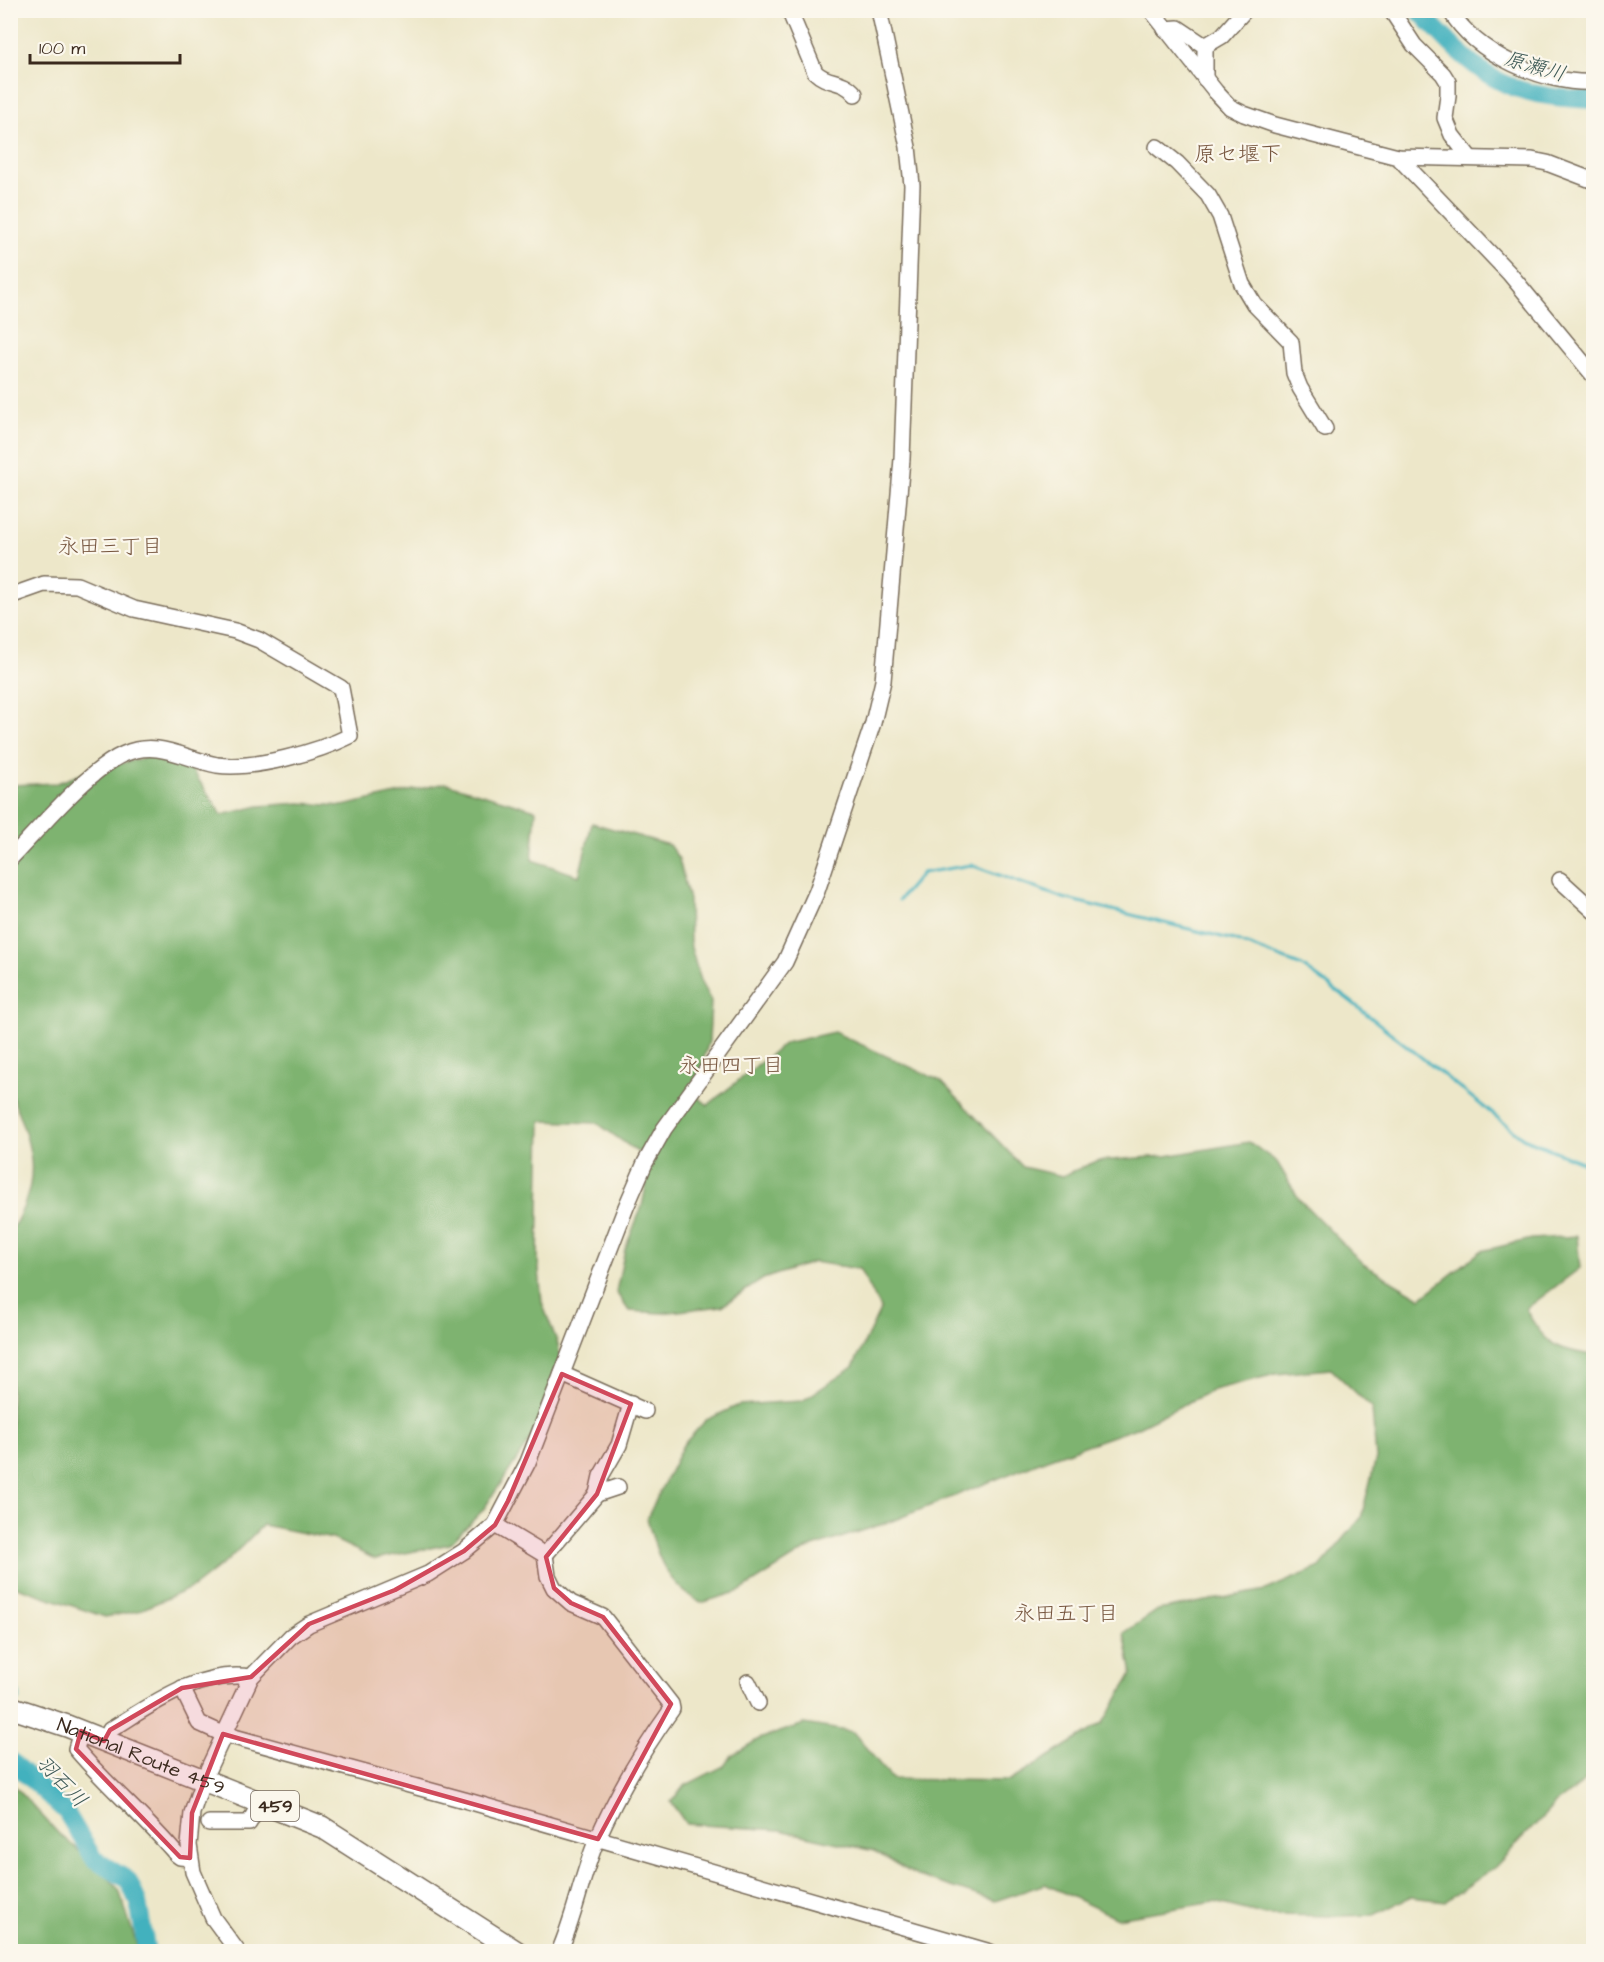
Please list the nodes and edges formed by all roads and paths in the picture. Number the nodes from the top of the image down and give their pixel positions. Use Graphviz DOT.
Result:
graph roads {
  1 [pos="789,10"];
  2 [pos="879,10"];
  3 [pos="1151,10"];
  4 [pos="1245,10"];
  5 [pos="1450,10"];
  6 [pos="1394,12"];
  7 [pos="1165,28"];
  8 [pos="1205,46"];
  9 [pos="1205,79"];
  10 [pos="1593,82"];
  11 [pos="855,94"];
  12 [pos="1157,147"];
  13 [pos="1398,157"];
  14 [pos="1470,158"];
  15 [pos="1593,181"];
  16 [pos="1593,376"];
  17 [pos="1325,429"];
  18 [pos="10,596"];
  19 [pos="10,859"];
  20 [pos="1560,880"];
  21 [pos="1593,911"];
  22 [pos="562,1374"];
  23 [pos="631,1404"];
  24 [pos="645,1411"];
  25 [pos="618,1487"];
  26 [pos="597,1494"];
  27 [pos="495,1525"];
  28 [pos="545,1555"];
  29 [pos="251,1677"];
  30 [pos="748,1682"];
  31 [pos="182,1688"];
  32 [pos="758,1703"];
  33 [pos="10,1707"];
  34 [pos="81,1731"];
  35 [pos="223,1734"];
  36 [pos="104,1741"];
  37 [pos="203,1780"];
  38 [pos="261,1801"];
  39 [pos="209,1823"];
  40 [pos="598,1839"];
  41 [pos="190,1858"];
  42 [pos="238,1952"];
  43 [pos="517,1952"];
  44 [pos="559,1952"];
  45 [pos="990,1952"];
  1 -- 11 [label="street"];
  2 -- 22 [label="street"];
  3 -- 7 [label="street"];
  4 -- 8 [label="street"];
  5 -- 10 [label="street"];
  6 -- 14 [label="street"];
  7 -- 8 [label="street"];
  7 -- 9 [label="street"];
  8 -- 9 [label="street"];
  9 -- 13 [label="street"];
  12 -- 17 [label="street"];
  13 -- 14 [label="street"];
  13 -- 16 [label="street"];
  14 -- 15 [label="street"];
  18 -- 19 [label="street"];
  20 -- 21 [label="street"];
  22 -- 23 [label="street"];
  22 -- 27 [label="street"];
  23 -- 24 [label="street"];
  23 -- 26 [label="street"];
  25 -- 26 [label="street"];
  26 -- 28 [label="street"];
  27 -- 28 [label="street"];
  27 -- 29 [label="street"];
  28 -- 40 [label="street"];
  29 -- 31 [label="street"];
  29 -- 35 [label="street"];
  30 -- 32 [label="street"];
  31 -- 35 [label="street"];
  31 -- 36 [label="street"];
  33 -- 34 [label="highway, National Route 459 / 459"];
  34 -- 36 [label="highway, National Route 459 / 459"];
  34 -- 41 [label="street"];
  35 -- 37 [label="street"];
  35 -- 40 [label="street"];
  36 -- 37 [label="highway, National Route 459 / 459"];
  37 -- 38 [label="highway, National Route 459 / 459"];
  37 -- 41 [label="street"];
  38 -- 39 [label="street"];
  38 -- 43 [label="highway, National Route 459 / 459"];
  40 -- 44 [label="street"];
  40 -- 45 [label="street"];
  41 -- 42 [label="street"];
}
